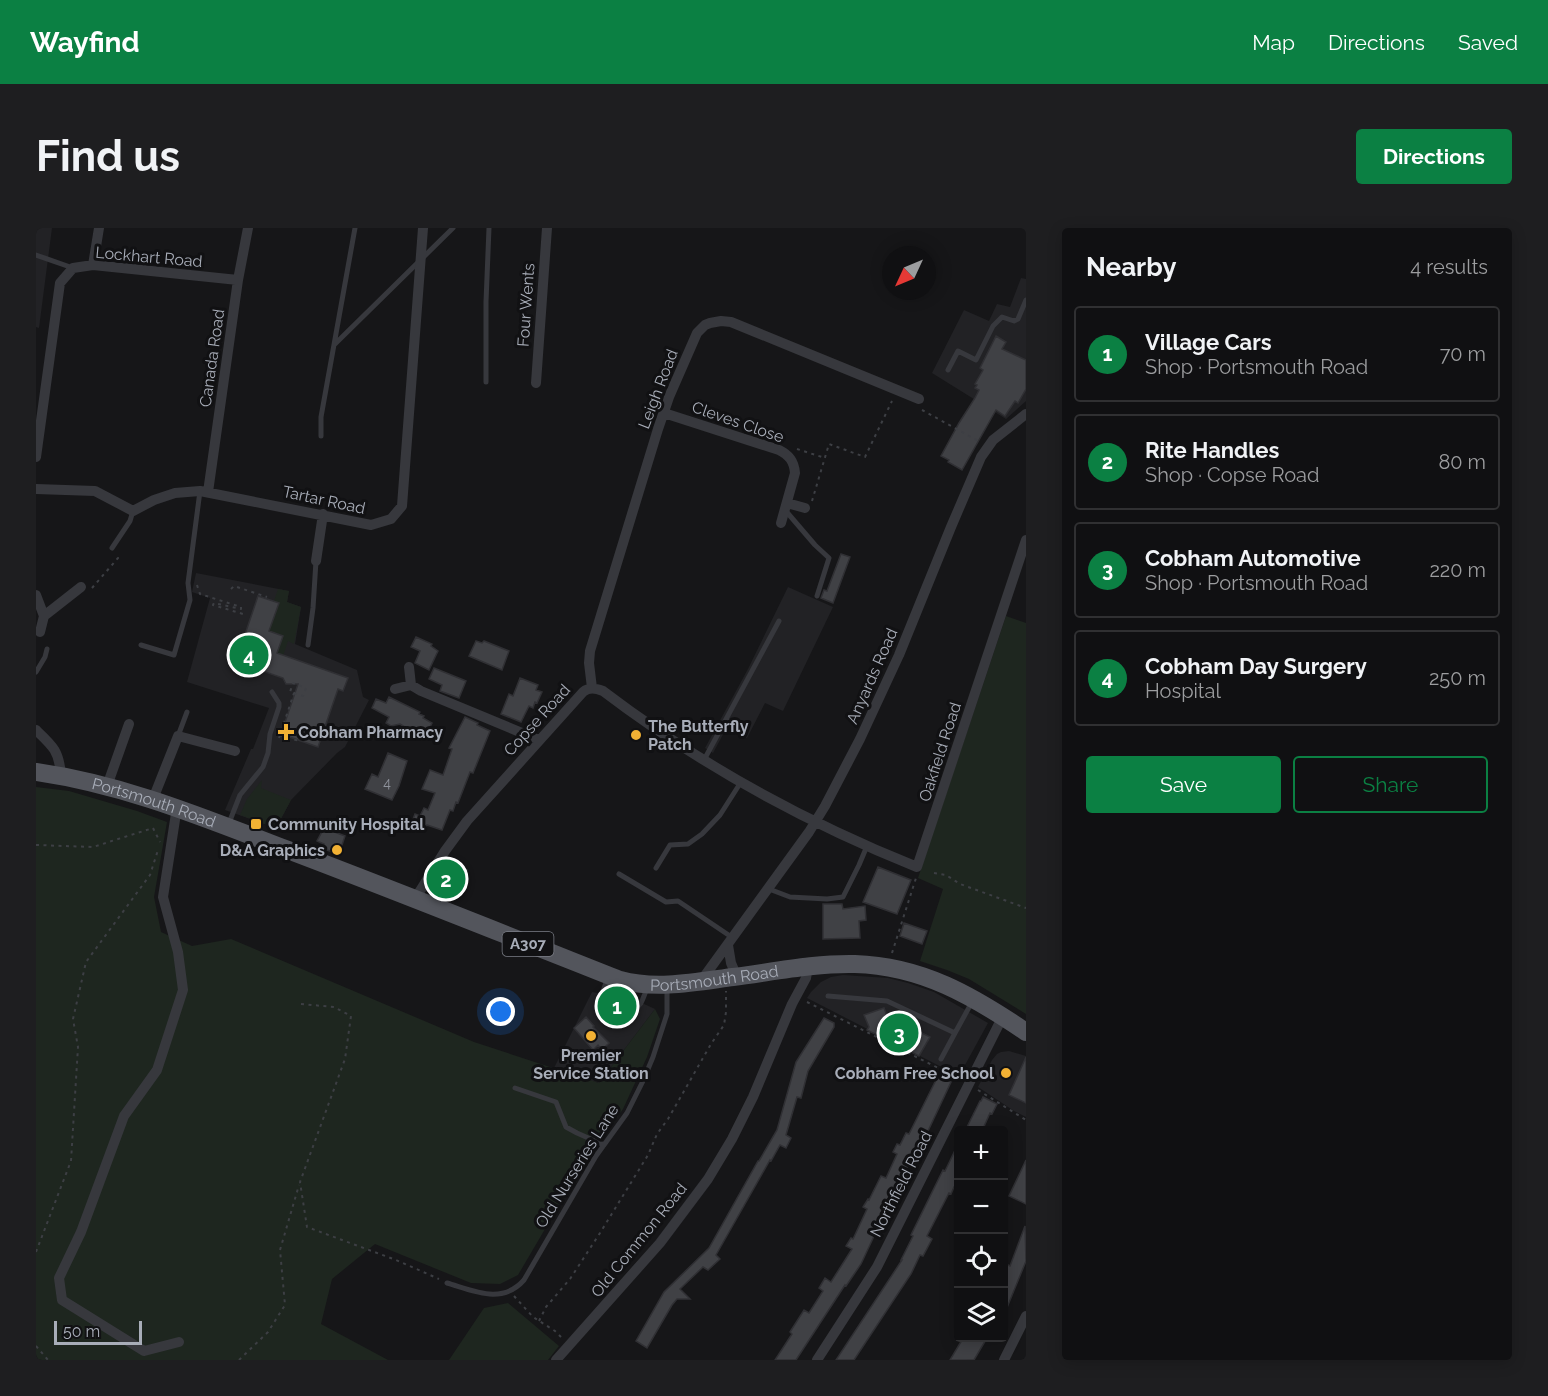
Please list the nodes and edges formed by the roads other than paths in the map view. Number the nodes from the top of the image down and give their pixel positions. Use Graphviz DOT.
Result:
graph roads {
  1 [pos="99,228"];
  2 [pos="248,228"];
  3 [pos="355,228"];
  4 [pos="423,228"];
  5 [pos="453,228"];
  6 [pos="489,228"];
  7 [pos="547,228"];
  8 [pos="36,255"];
  9 [pos="421,260"];
  10 [pos="93,266"];
  11 [pos="74,268"];
  12 [pos="238,280"];
  13 [pos="1026,300"];
  14 [pos="335,344"];
  15 [pos="948,370"];
  16 [pos="486,382"];
  17 [pos="536,383"];
  18 [pos="919,399"];
  19 [pos="664,413"];
  20 [pos="1026,414"];
  21 [pos="321,436"];
  22 [pos="36,458"];
  23 [pos="36,489"];
  24 [pos="204,491"];
  25 [pos="786,506"];
  26 [pos="805,508"];
  27 [pos="133,511"];
  28 [pos="322,514"];
  29 [pos="781,523"];
  30 [pos="1026,540"];
  31 [pos="112,548"];
  32 [pos="316,561"];
  33 [pos="81,587"];
  34 [pos="36,595"];
  35 [pos="817,596"];
  36 [pos="44,616"];
  37 [pos="779,621"];
  38 [pos="40,632"];
  39 [pos="141,645"];
  40 [pos="308,645"];
  41 [pos="47,649"];
  42 [pos="409,667"];
  43 [pos="36,672"];
  44 [pos="411,686"];
  45 [pos="592,688"];
  46 [pos="395,689"];
  47 [pos="272,692"];
  48 [pos="187,712"];
  49 [pos="726,720"];
  50 [pos="129,724"];
  51 [pos="742,728"];
  52 [pos="36,730"];
  53 [pos="178,736"];
  54 [pos="539,740"];
  55 [pos="235,751"];
  56 [pos="704,760"];
  57 [pos="36,772"];
  58 [pos="61,775"];
  59 [pos="741,782"];
  60 [pos="107,786"];
  61 [pos="153,799"];
  62 [pos="177,807"];
  63 [pos="816,822"];
  64 [pos="228,827"];
  65 [pos="867,846"];
  66 [pos="656,868"];
  67 [pos="619,874"];
  68 [pos="769,889"];
  69 [pos="415,899"];
  70 [pos="730,941"];
  71 [pos="807,968"];
  72 [pos="609,975"];
  73 [pos="737,976"];
  74 [pos="700,982"];
  75 [pos="658,984"];
  76 [pos="828,996"];
  77 [pos="974,998"];
  78 [pos="1002,1016"];
  79 [pos="1026,1032"];
  80 [pos="955,1033"];
  81 [pos="941,1059"];
  82 [pos="515,1088"];
  83 [pos="604,1145"];
  84 [pos="447,1283"];
  85 [pos="1026,1316"];
  86 [pos="179,1341"];
  87 [pos="1006,1359"];
  88 [pos="556,1360"];
  89 [pos="817,1360"];
  1 -- 10 [label="street"];
  2 -- 12 [label="street, Canada Road"];
  3 -- 14 [label="lane"];
  4 -- 9 [label="street, Tartar Road"];
  5 -- 9 [label="lane"];
  6 -- 16 [label="lane"];
  7 -- 17 [label="street, Four Wents"];
  8 -- 11 [label="lane"];
  9 -- 14 [label="lane"];
  9 -- 28 [label="street, Tartar Road"];
  10 -- 11 [label="street, Lockhart Road"];
  10 -- 12 [label="street, Lockhart Road"];
  11 -- 22 [label="street, Lockhart Road"];
  12 -- 24 [label="street, Canada Road"];
  13 -- 15 [label="lane"];
  14 -- 21 [label="lane"];
  18 -- 19 [label="street, Leigh Road"];
  19 -- 25 [label="street, Cleves Close"];
  19 -- 45 [label="street, Leigh Road"];
  20 -- 63 [label="street, Anyards Road"];
  23 -- 27 [label="street"];
  24 -- 27 [label="street, Tartar Road"];
  24 -- 28 [label="street, Tartar Road"];
  24 -- 39 [label="lane"];
  25 -- 26 [label="street"];
  25 -- 29 [label="street, Cleves Close"];
  25 -- 35 [label="lane"];
  27 -- 31 [label="lane"];
  28 -- 32 [label="street"];
  30 -- 65 [label="street, Oakfield Road"];
  32 -- 40 [label="lane"];
  33 -- 36 [label="street"];
  34 -- 36 [label="street"];
  36 -- 38 [label="street"];
  37 -- 49 [label="lane"];
  41 -- 43 [label="lane"];
  42 -- 44 [label="street"];
  44 -- 46 [label="street"];
  44 -- 54 [label="street"];
  45 -- 54 [label="street, Copse Road"];
  45 -- 56 [label="street, Copse Road"];
  47 -- 64 [label="lane"];
  48 -- 53 [label="lane"];
  49 -- 51 [label="lane"];
  49 -- 56 [label="lane"];
  50 -- 60 [label="street"];
  52 -- 58 [label="street"];
  53 -- 55 [label="street"];
  53 -- 61 [label="street"];
  54 -- 69 [label="street, Copse Road"];
  56 -- 59 [label="street, Copse Road"];
  57 -- 58 [label="main road, Portsmouth Road / A307"];
  58 -- 60 [label="main road, Portsmouth Road / A307"];
  59 -- 63 [label="street, Copse Road"];
  59 -- 66 [label="lane"];
  60 -- 61 [label="main road, Portsmouth Road / A307"];
  61 -- 62 [label="main road, Portsmouth Road / A307"];
  62 -- 64 [label="main road, Portsmouth Road / A307"];
  62 -- 86 [label="street"];
  63 -- 65 [label="street"];
  63 -- 68 [label="street, Anyards Road"];
  64 -- 69 [label="main road, Portsmouth Road / A307"];
  65 -- 68 [label="lane"];
  67 -- 70 [label="lane"];
  68 -- 70 [label="street, Anyards Road"];
  69 -- 72 [label="main road, Portsmouth Road / A307"];
  70 -- 73 [label="street"];
  70 -- 74 [label="street, Anyards Road"];
  71 -- 73 [label="main road, Portsmouth Road / A307"];
  71 -- 77 [label="main road, Portsmouth Road / A307"];
  71 -- 88 [label="street, Old Common Road"];
  72 -- 75 [label="main road, Portsmouth Road / A307"];
  72 -- 75 [label="lane"];
  73 -- 74 [label="main road, Portsmouth Road / A307"];
  74 -- 75 [label="main road, Portsmouth Road / A307"];
  75 -- 83 [label="lane, Old Nurseries Lane"];
  76 -- 80 [label="lane"];
  77 -- 78 [label="main road, Portsmouth Road / A307"];
  77 -- 80 [label="lane"];
  78 -- 79 [label="main road, Portsmouth Road / A307"];
  78 -- 89 [label="street, Northfield Road"];
  80 -- 81 [label="lane"];
  82 -- 83 [label="lane"];
  83 -- 84 [label="lane, Old Nurseries Lane"];
  85 -- 87 [label="street"];
}
